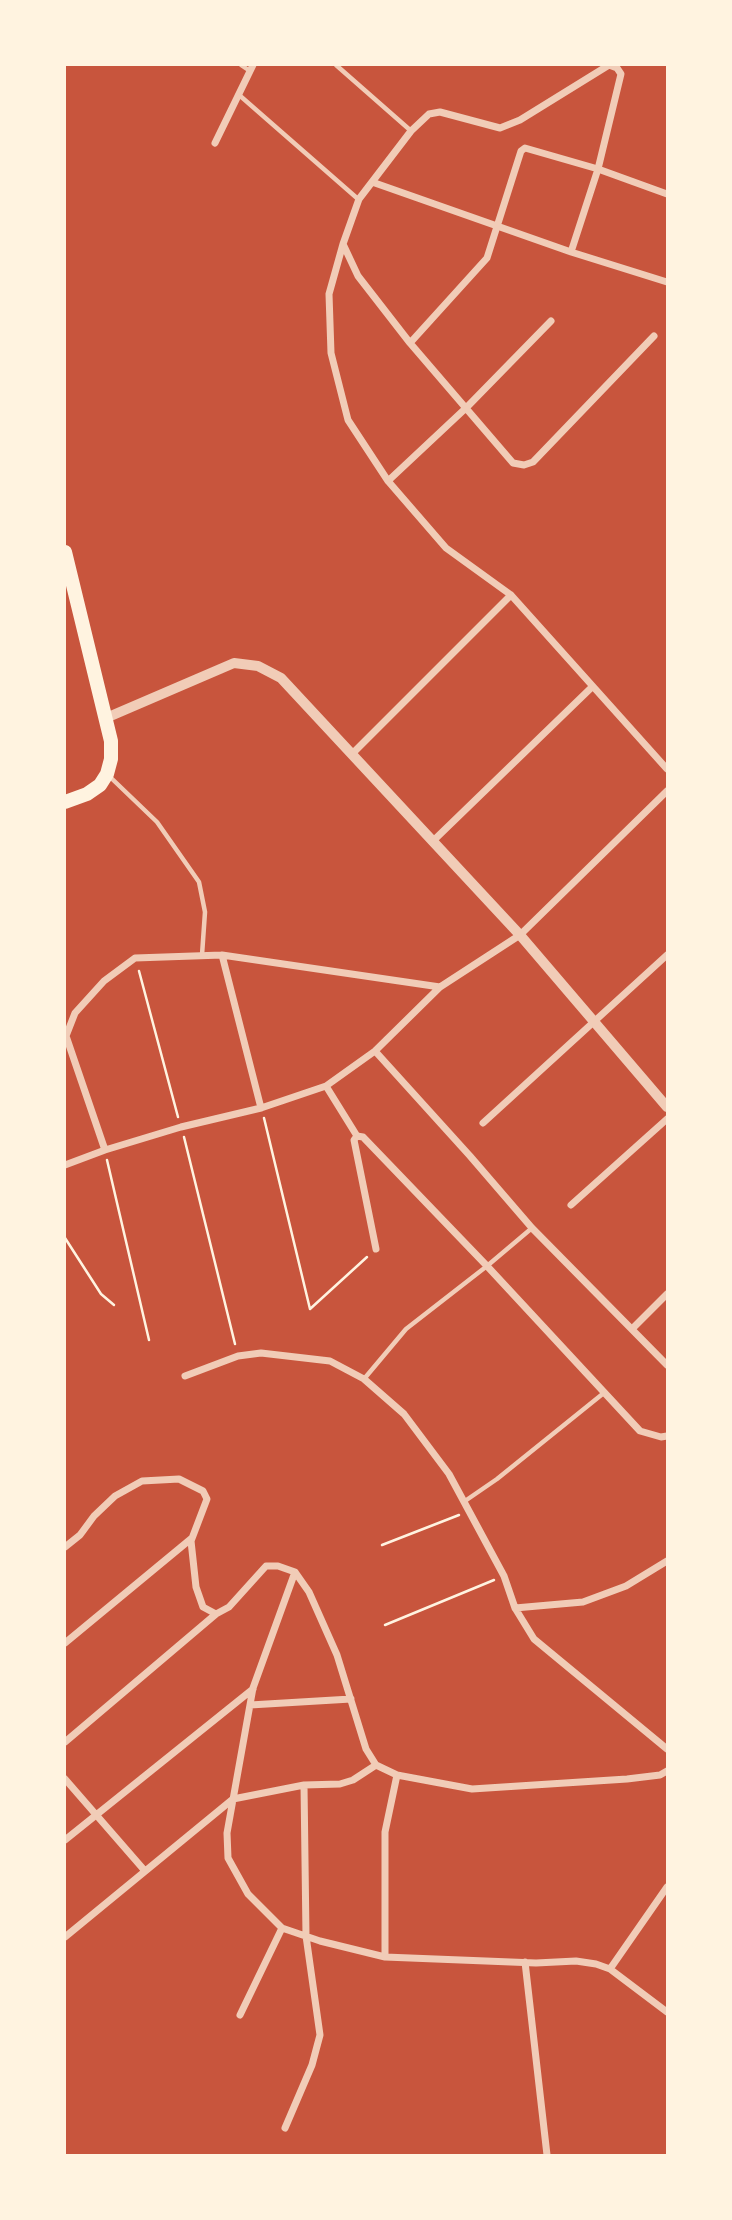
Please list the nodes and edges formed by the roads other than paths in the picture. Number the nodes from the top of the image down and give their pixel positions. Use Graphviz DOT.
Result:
graph roads {
  1 [pos="241,65"];
  2 [pos="335,65"];
  3 [pos="251,68"];
  4 [pos="238,94"];
  5 [pos="411,131"];
  6 [pos="215,143"];
  7 [pos="598,169"];
  8 [pos="372,183"];
  9 [pos="667,194"];
  10 [pos="359,199"];
  11 [pos="497,225"];
  12 [pos="343,244"];
  13 [pos="571,252"];
  14 [pos="667,282"];
  15 [pos="551,321"];
  16 [pos="654,336"];
  17 [pos="410,343"];
  18 [pos="467,407"];
  19 [pos="388,481"];
  20 [pos="65,552"];
  21 [pos="511,595"];
  22 [pos="592,687"];
  23 [pos="106,718"];
  24 [pos="353,754"];
  25 [pos="667,769"];
  26 [pos="107,774"];
  27 [pos="667,792"];
  28 [pos="65,802"];
  29 [pos="432,842"];
  30 [pos="520,935"];
  31 [pos="222,955"];
  32 [pos="202,956"];
  33 [pos="667,956"];
  34 [pos="440,987"];
  35 [pos="594,1021"];
  36 [pos="375,1051"];
  37 [pos="326,1086"];
  38 [pos="667,1107"];
  39 [pos="261,1108"];
  40 [pos="667,1119"];
  41 [pos="483,1123"];
  42 [pos="357,1136"];
  43 [pos="105,1150"];
  44 [pos="65,1165"];
  45 [pos="571,1205"];
  46 [pos="532,1228"];
  47 [pos="376,1249"];
  48 [pos="487,1266"];
  49 [pos="667,1293"];
  50 [pos="633,1328"];
  51 [pos="667,1365"];
  52 [pos="185,1376"];
  53 [pos="364,1378"];
  54 [pos="605,1392"];
  55 [pos="667,1436"];
  56 [pos="465,1501"];
  57 [pos="192,1537"];
  58 [pos="65,1548"];
  59 [pos="667,1561"];
  60 [pos="295,1572"];
  61 [pos="515,1608"];
  62 [pos="216,1614"];
  63 [pos="65,1643"];
  64 [pos="253,1688"];
  65 [pos="351,1699"];
  66 [pos="250,1705"];
  67 [pos="65,1742"];
  68 [pos="667,1749"];
  69 [pos="376,1765"];
  70 [pos="667,1771"];
  71 [pos="397,1775"];
  72 [pos="65,1779"];
  73 [pos="304,1785"];
  74 [pos="233,1798"];
  75 [pos="97,1814"];
  76 [pos="65,1840"];
  77 [pos="145,1871"];
  78 [pos="667,1887"];
  79 [pos="282,1928"];
  80 [pos="306,1936"];
  81 [pos="65,1937"];
  82 [pos="385,1958"];
  83 [pos="525,1962"];
  84 [pos="610,1969"];
  85 [pos="667,2012"];
  86 [pos="240,2015"];
  87 [pos="285,2128"];
  88 [pos="547,2155"];
  1 -- 3 [label="lane"];
  2 -- 5 [label="lane"];
  3 -- 4 [label="street"];
  4 -- 6 [label="street"];
  4 -- 10 [label="lane"];
  5 -- 7 [label="street"];
  5 -- 8 [label="street"];
  7 -- 9 [label="street"];
  7 -- 11 [label="street"];
  7 -- 13 [label="street"];
  8 -- 10 [label="street"];
  8 -- 11 [label="street"];
  10 -- 12 [label="street"];
  11 -- 13 [label="street"];
  11 -- 17 [label="street"];
  12 -- 17 [label="street"];
  12 -- 19 [label="street"];
  13 -- 14 [label="street"];
  15 -- 18 [label="street"];
  16 -- 18 [label="street"];
  17 -- 18 [label="street"];
  18 -- 19 [label="street"];
  19 -- 21 [label="street"];
  20 -- 23 [label="main road"];
  21 -- 22 [label="street"];
  21 -- 24 [label="street"];
  22 -- 25 [label="street"];
  22 -- 29 [label="street"];
  23 -- 24 [label="street"];
  23 -- 26 [label="main road"];
  24 -- 29 [label="street"];
  26 -- 28 [label="main road"];
  26 -- 32 [label="lane"];
  27 -- 30 [label="street"];
  29 -- 30 [label="street"];
  30 -- 34 [label="street"];
  30 -- 35 [label="street"];
  31 -- 32 [label="street"];
  31 -- 34 [label="street"];
  31 -- 39 [label="street"];
  32 -- 43 [label="street"];
  33 -- 35 [label="street"];
  34 -- 36 [label="street"];
  35 -- 38 [label="street"];
  35 -- 41 [label="street"];
  36 -- 37 [label="street"];
  36 -- 46 [label="street"];
  37 -- 39 [label="street"];
  37 -- 42 [label="street"];
  39 -- 43 [label="street"];
  40 -- 45 [label="street"];
  42 -- 47 [label="street"];
  42 -- 48 [label="street"];
  43 -- 44 [label="street"];
  46 -- 48 [label="lane"];
  46 -- 50 [label="street"];
  48 -- 53 [label="lane"];
  48 -- 54 [label="street"];
  49 -- 50 [label="street"];
  50 -- 51 [label="street"];
  52 -- 53 [label="street"];
  53 -- 56 [label="street"];
  54 -- 55 [label="street"];
  54 -- 56 [label="lane"];
  56 -- 61 [label="street"];
  57 -- 58 [label="street"];
  57 -- 62 [label="street"];
  57 -- 63 [label="street"];
  59 -- 61 [label="street"];
  60 -- 62 [label="street"];
  60 -- 64 [label="street"];
  60 -- 65 [label="street"];
  61 -- 68 [label="street"];
  62 -- 67 [label="street"];
  64 -- 66 [label="street"];
  64 -- 75 [label="street"];
  65 -- 66 [label="street"];
  65 -- 69 [label="street"];
  66 -- 74 [label="street"];
  69 -- 71 [label="street"];
  69 -- 73 [label="street"];
  70 -- 71 [label="street"];
  71 -- 82 [label="street"];
  72 -- 75 [label="street"];
  73 -- 74 [label="street"];
  73 -- 80 [label="street"];
  74 -- 77 [label="street"];
  74 -- 79 [label="street"];
  75 -- 76 [label="street"];
  75 -- 77 [label="street"];
  77 -- 81 [label="street"];
  78 -- 84 [label="street"];
  79 -- 80 [label="street"];
  79 -- 86 [label="street"];
  80 -- 82 [label="street"];
  80 -- 87 [label="street"];
  82 -- 83 [label="street"];
  83 -- 84 [label="street"];
  83 -- 88 [label="street"];
  84 -- 85 [label="street"];
}
